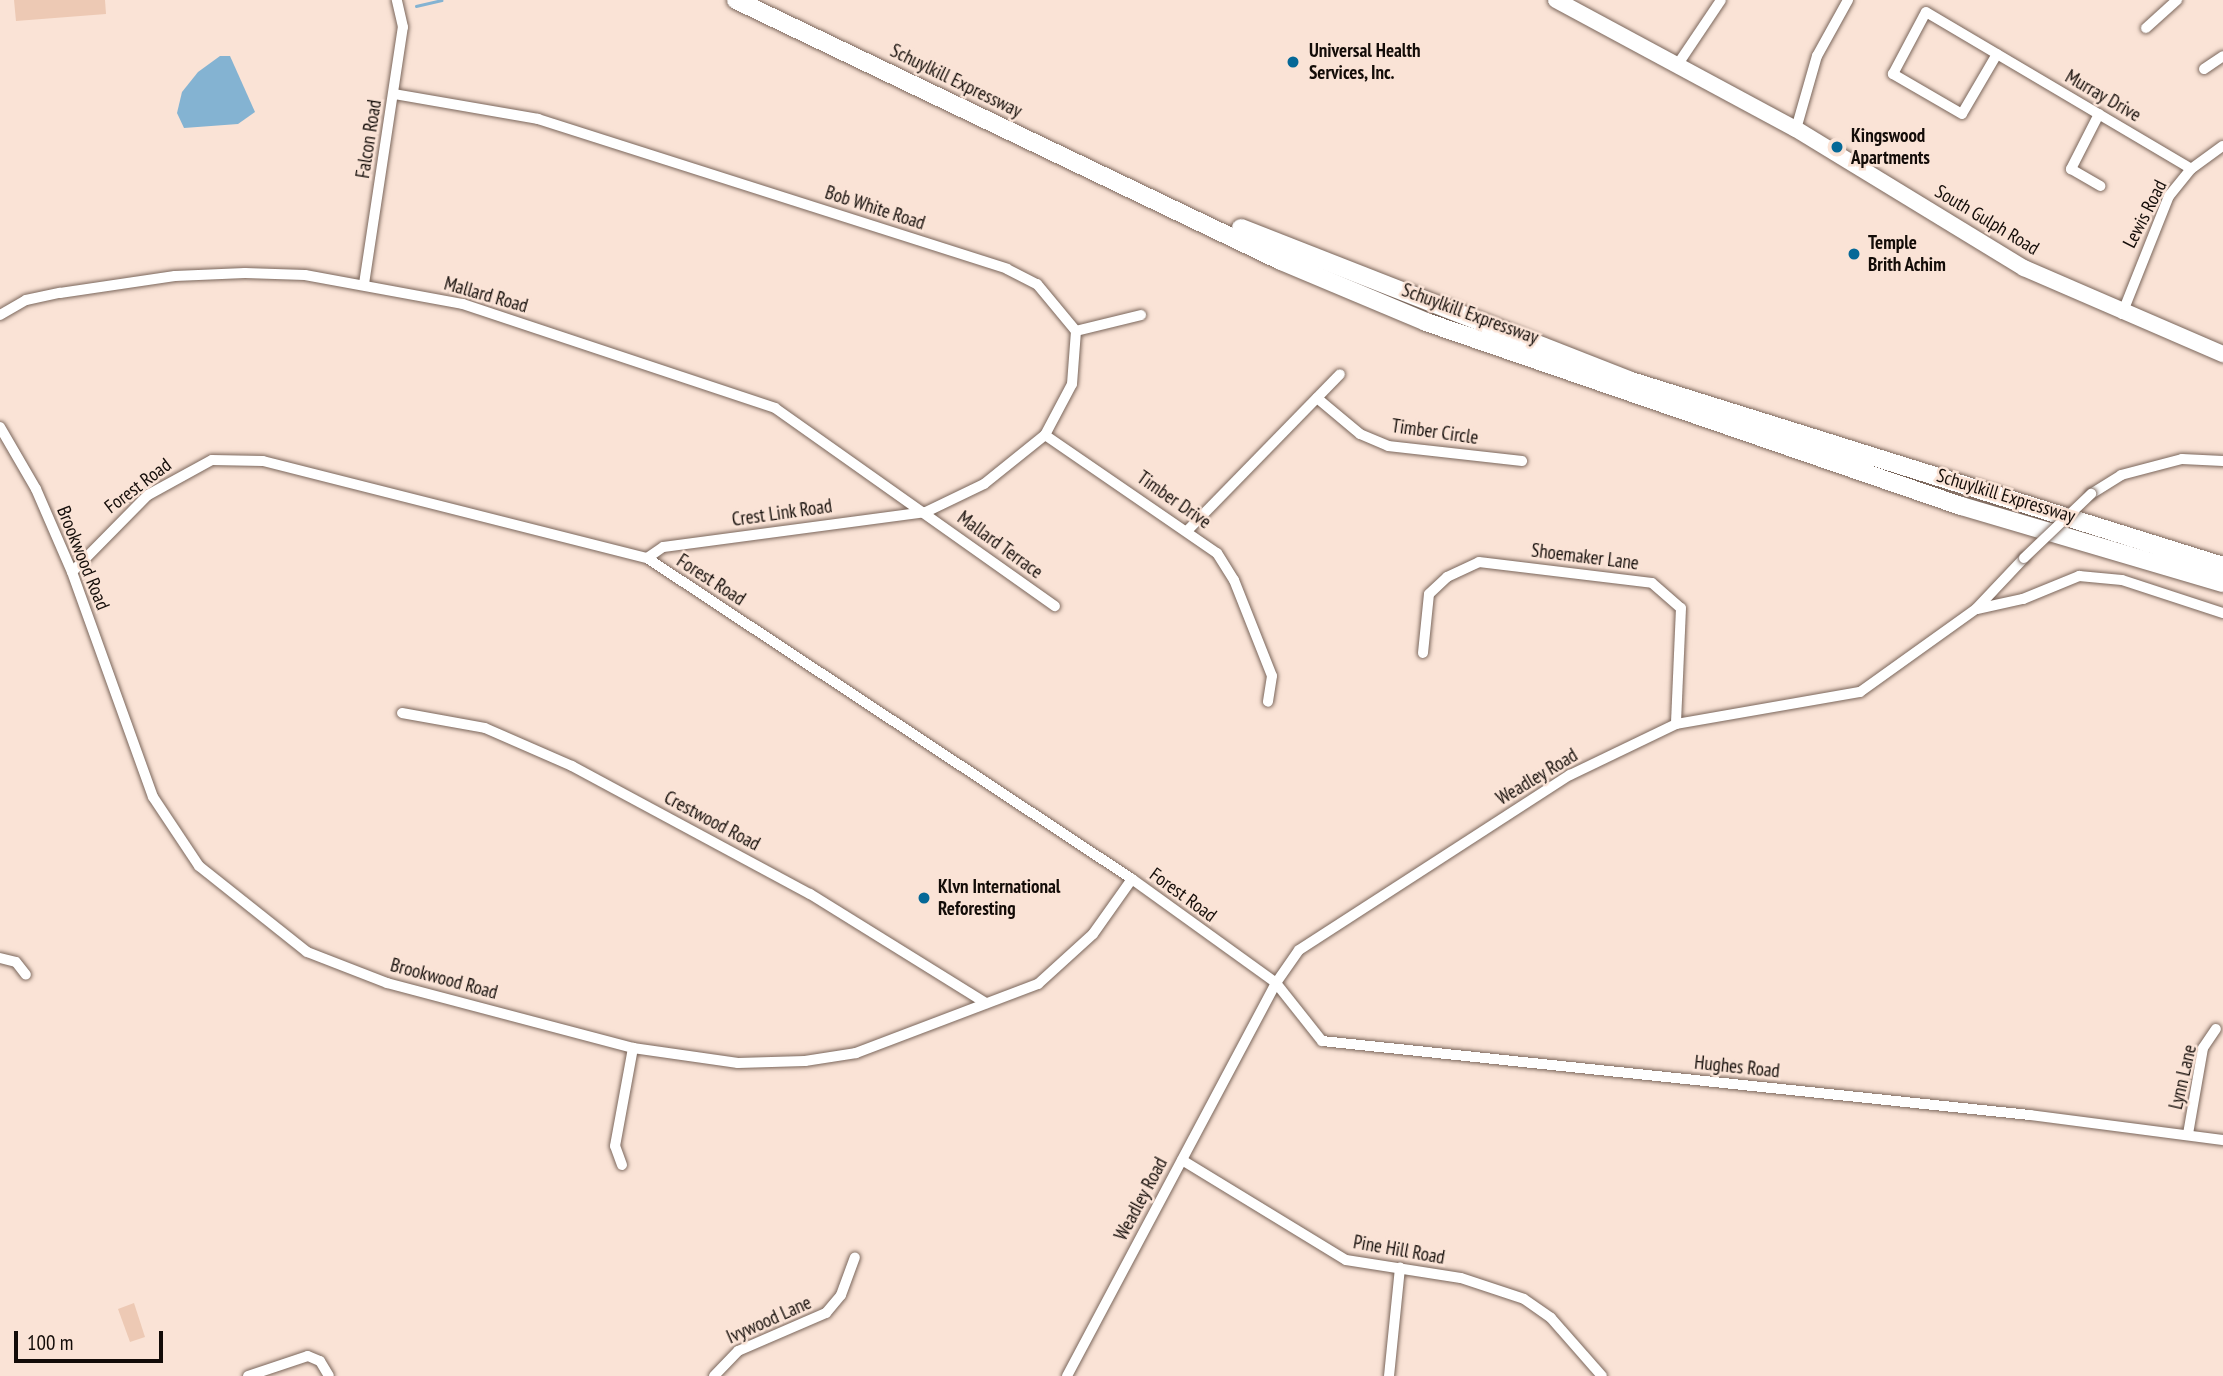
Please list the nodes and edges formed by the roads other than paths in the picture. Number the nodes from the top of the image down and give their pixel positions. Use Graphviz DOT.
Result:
graph roads {
  1 [pos="397,0"];
  2 [pos="736,0"];
  3 [pos="763,0"];
  4 [pos="1556,0"];
  5 [pos="1721,0"];
  6 [pos="1848,0"];
  7 [pos="2176,0"];
  8 [pos="2146,28"];
  9 [pos="1997,54"];
  10 [pos="2223,56"];
  11 [pos="1678,64"];
  12 [pos="2204,69"];
  13 [pos="394,94"];
  14 [pos="2099,114"];
  15 [pos="1796,129"];
  16 [pos="2223,146"];
  17 [pos="2191,169"];
  18 [pos="2100,186"];
  19 [pos="364,284"];
  20 [pos="2122,314"];
  21 [pos="0,315"];
  22 [pos="1141,315"];
  23 [pos="1076,331"];
  24 [pos="2223,354"];
  25 [pos="1340,374"];
  26 [pos="1317,398"];
  27 [pos="0,427"];
  28 [pos="1045,435"];
  29 [pos="1521,461"];
  30 [pos="2223,461"];
  31 [pos="926,512"];
  32 [pos="1189,529"];
  33 [pos="647,558"];
  34 [pos="2223,566"];
  35 [pos="72,572"];
  36 [pos="2223,583"];
  37 [pos="1055,607"];
  38 [pos="1976,609"];
  39 [pos="2223,613"];
  40 [pos="1423,653"];
  41 [pos="1268,702"];
  42 [pos="402,713"];
  43 [pos="1676,724"];
  44 [pos="1132,879"];
  45 [pos="0,958"];
  46 [pos="26,975"];
  47 [pos="1276,983"];
  48 [pos="986,1003"];
  49 [pos="2216,1029"];
  50 [pos="634,1048"];
  51 [pos="2188,1134"];
  52 [pos="2223,1140"];
  53 [pos="1182,1160"];
  54 [pos="622,1165"];
  55 [pos="855,1257"];
  56 [pos="1400,1268"];
  57 [pos="248,1376"];
  58 [pos="329,1376"];
  59 [pos="714,1376"];
  60 [pos="1067,1376"];
  61 [pos="1389,1376"];
  62 [pos="1602,1376"];
  1 -- 13 [label="street, Falcon Road"];
  2 -- 36 [label="highway, Schuylkill Expressway"];
  3 -- 34 [label="highway, Schuylkill Expressway"];
  4 -- 11 [label="main road, South Gulph Road"];
  5 -- 11 [label="street"];
  6 -- 15 [label="street"];
  7 -- 8 [label="street"];
  9 -- 9 [label="street, Murray Drive"];
  9 -- 14 [label="street, Murray Drive"];
  10 -- 12 [label="street"];
  11 -- 15 [label="main road, South Gulph Road"];
  13 -- 19 [label="street, Falcon Road"];
  13 -- 23 [label="street, Bob White Road"];
  14 -- 17 [label="street, Murray Drive"];
  14 -- 18 [label="street"];
  15 -- 20 [label="main road, South Gulph Road"];
  16 -- 17 [label="street, Lewis Road"];
  17 -- 20 [label="street, Lewis Road"];
  19 -- 21 [label="street, Mallard Road"];
  19 -- 31 [label="street, Mallard Road"];
  20 -- 24 [label="main road, South Gulph Road"];
  22 -- 23 [label="street"];
  23 -- 28 [label="street"];
  25 -- 26 [label="street"];
  26 -- 29 [label="street, Timber Circle"];
  26 -- 32 [label="street"];
  27 -- 35 [label="street, Brookwood Road"];
  28 -- 31 [label="street"];
  28 -- 32 [label="street, Timber Drive"];
  30 -- 38 [label="street, Weadley Road, bridge"];
  31 -- 33 [label="street, Crest Link Road"];
  31 -- 37 [label="street, Mallard Terrace"];
  32 -- 41 [label="street, Timber Drive"];
  33 -- 35 [label="street, Forest Road"];
  33 -- 44 [label="street, Forest Road"];
  35 -- 50 [label="street, Brookwood Road"];
  38 -- 39 [label="street"];
  38 -- 43 [label="street, Weadley Road"];
  40 -- 43 [label="street, Shoemaker Lane"];
  42 -- 48 [label="street, Crestwood Road"];
  43 -- 47 [label="street, Weadley Road"];
  44 -- 47 [label="street, Forest Road"];
  44 -- 48 [label="street, Brookwood Road"];
  45 -- 46 [label="street"];
  47 -- 51 [label="street, Hughes Road"];
  47 -- 53 [label="street, Weadley Road"];
  48 -- 50 [label="street, Brookwood Road"];
  49 -- 51 [label="street, Lynn Lane"];
  50 -- 54 [label="street"];
  51 -- 52 [label="street, Hughes Road"];
  53 -- 56 [label="street, Pine Hill Road"];
  53 -- 60 [label="street, Weadley Road"];
  55 -- 59 [label="street, Ivywood Lane"];
  56 -- 61 [label="street"];
  56 -- 62 [label="street, Pine Hill Road"];
  57 -- 58 [label="street"];
}
